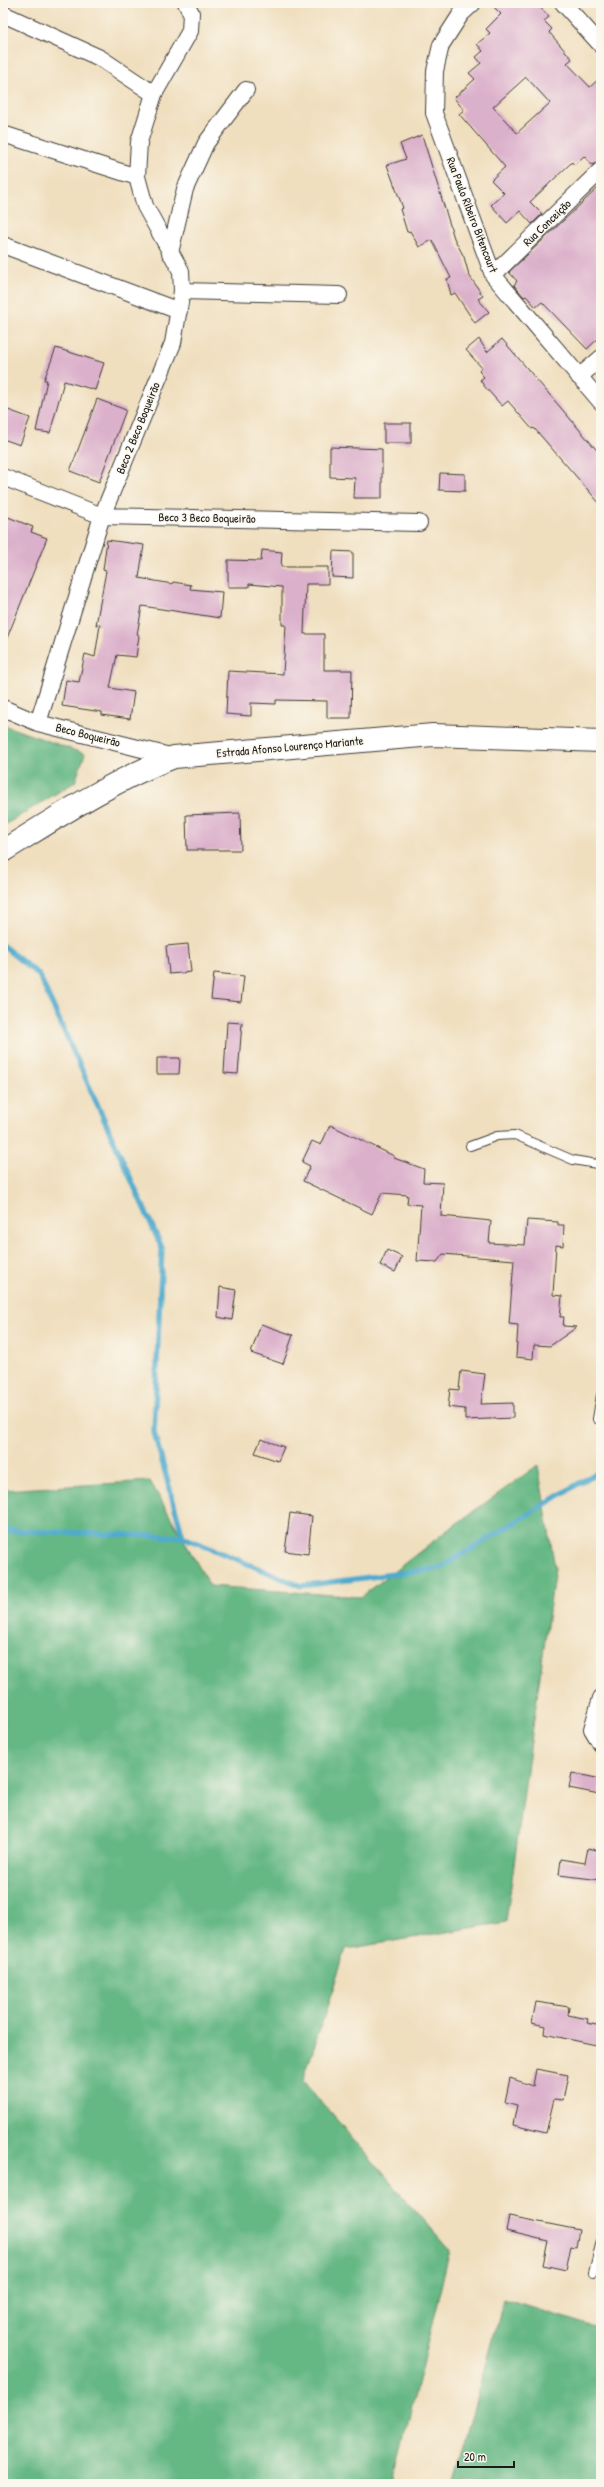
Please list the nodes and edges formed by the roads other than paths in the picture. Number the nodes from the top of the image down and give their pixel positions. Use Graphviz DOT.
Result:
graph roads {
  1 [pos="186,3"];
  2 [pos="473,3"];
  3 [pos="562,3"];
  4 [pos="3,14"];
  5 [pos="601,46"];
  6 [pos="246,90"];
  7 [pos="154,94"];
  8 [pos="3,134"];
  9 [pos="601,170"];
  10 [pos="137,177"];
  11 [pos="3,245"];
  12 [pos="170,252"];
  13 [pos="493,276"];
  14 [pos="182,291"];
  15 [pos="339,295"];
  16 [pos="179,311"];
  17 [pos="601,358"];
  18 [pos="579,377"];
  19 [pos="601,402"];
  20 [pos="3,477"];
  21 [pos="102,516"];
  22 [pos="419,523"];
  23 [pos="3,708"];
  24 [pos="38,723"];
  25 [pos="601,741"];
  26 [pos="174,756"];
  27 [pos="3,850"];
  28 [pos="470,1146"];
  29 [pos="601,1160"];
  30 [pos="601,1395"];
  31 [pos="597,1419"];
  32 [pos="601,1698"];
  33 [pos="601,1744"];
  34 [pos="601,2241"];
  35 [pos="594,2273"];
  1 -- 7 [label="street, Beco 2 Beco Boqueirão"];
  2 -- 13 [label="street, Rua Paulo Ribeiro Bitencourt"];
  3 -- 5 [label="street"];
  4 -- 7 [label="street"];
  6 -- 12 [label="street"];
  7 -- 10 [label="street, Beco 2 Beco Boqueirão"];
  8 -- 10 [label="street"];
  9 -- 13 [label="street, Rua Conceição"];
  10 -- 12 [label="street, Beco 2 Beco Boqueirão"];
  11 -- 16 [label="street"];
  12 -- 14 [label="street, Beco 2 Beco Boqueirão"];
  13 -- 18 [label="street, Rua Paulo Ribeiro Bitencourt"];
  14 -- 15 [label="street"];
  14 -- 16 [label="street, Beco 2 Beco Boqueirão"];
  16 -- 21 [label="street, Beco 2 Beco Boqueirão"];
  17 -- 18 [label="street"];
  18 -- 19 [label="street, Rua Paulo Ribeiro Bitencourt"];
  20 -- 21 [label="street, Beco 3 Beco Boqueirão"];
  21 -- 22 [label="street, Beco 3 Beco Boqueirão"];
  21 -- 24 [label="street, Beco 2 Beco Boqueirão"];
  23 -- 24 [label="street, Beco Boqueirão"];
  24 -- 26 [label="street, Beco Boqueirão"];
  25 -- 26 [label="main road, Estrada Afonso Lourenço Mariante"];
  26 -- 27 [label="main road, Estrada Afonso Lourenço Mariante"];
  28 -- 29 [label="lane"];
  30 -- 31 [label="lane"];
  32 -- 33 [label="street"];
  34 -- 35 [label="lane"];
}
